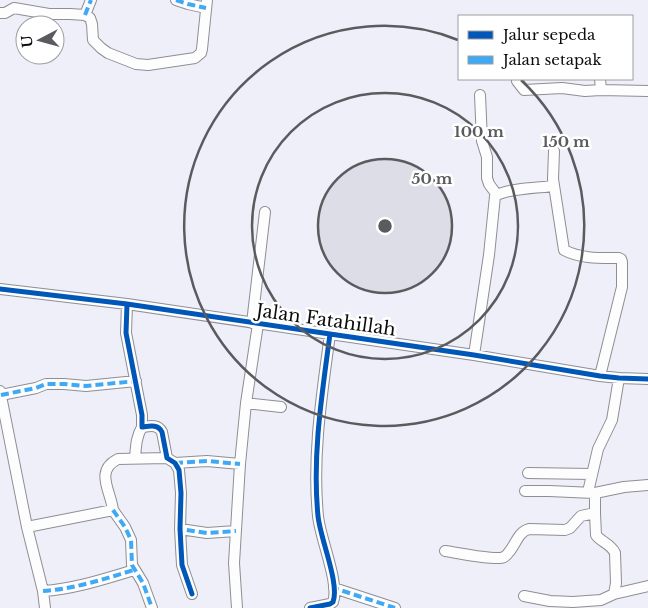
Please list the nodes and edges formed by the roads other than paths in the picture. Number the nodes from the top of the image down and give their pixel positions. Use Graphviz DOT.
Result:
graph roads {
  1 [pos="91,0"];
  2 [pos="176,0"];
  3 [pos="206,4"];
  4 [pos="0,12"];
  5 [pos="86,16"];
  6 [pos="600,80"];
  7 [pos="517,81"];
  8 [pos="601,90"];
  9 [pos="648,91"];
  10 [pos="480,95"];
  11 [pos="554,151"];
  12 [pos="554,186"];
  13 [pos="497,195"];
  14 [pos="265,212"];
  15 [pos="0,289"];
  16 [pos="127,304"];
  17 [pos="255,323"];
  18 [pos="330,334"];
  19 [pos="474,355"];
  20 [pos="600,376"];
  21 [pos="619,378"];
  22 [pos="648,379"];
  23 [pos="136,381"];
  24 [pos="0,393"];
  25 [pos="246,403"];
  26 [pos="281,407"];
  27 [pos="142,427"];
  28 [pos="11,446"];
  29 [pos="0,450"];
  30 [pos="135,458"];
  31 [pos="171,461"];
  32 [pos="240,464"];
  33 [pos="528,473"];
  34 [pos="592,474"];
  35 [pos="648,485"];
  36 [pos="524,491"];
  37 [pos="592,493"];
  38 [pos="113,510"];
  39 [pos="595,513"];
  40 [pos="27,527"];
  41 [pos="180,529"];
  42 [pos="236,531"];
  43 [pos="445,551"];
  44 [pos="134,570"];
  45 [pos="648,586"];
  46 [pos="334,588"];
  47 [pos="42,591"];
  48 [pos="192,594"];
  49 [pos="614,594"];
  50 [pos="524,596"];
  51 [pos="601,604"];
  52 [pos="45,608"];
  53 [pos="152,608"];
  54 [pos="237,608"];
  55 [pos="310,608"];
  56 [pos="395,608"];
  1 -- 5 [label="street"];
  2 -- 3 [label="street"];
  3 -- 5 [label="street"];
  4 -- 5 [label="street"];
  6 -- 8 [label="street"];
  7 -- 8 [label="street"];
  8 -- 9 [label="street"];
  10 -- 13 [label="street"];
  11 -- 12 [label="street"];
  12 -- 13 [label="street"];
  12 -- 20 [label="street"];
  13 -- 19 [label="street"];
  14 -- 17 [label="street"];
  15 -- 16 [label="street, Jalan Fatahillah"];
  16 -- 17 [label="street, Jalan Fatahillah"];
  16 -- 23 [label="street"];
  17 -- 18 [label="street, Jalan Fatahillah"];
  17 -- 25 [label="street"];
  18 -- 19 [label="street, Jalan Fatahillah"];
  18 -- 46 [label="street"];
  19 -- 20 [label="street, Jalan Fatahillah"];
  20 -- 21 [label="street, Jalan Fatahillah"];
  21 -- 22 [label="street, Jalan Fatahillah"];
  21 -- 34 [label="street"];
  23 -- 24 [label="street"];
  23 -- 27 [label="street"];
  24 -- 28 [label="street"];
  25 -- 26 [label="street"];
  25 -- 32 [label="street"];
  27 -- 30 [label="street"];
  27 -- 31 [label="street"];
  28 -- 29 [label="street"];
  28 -- 40 [label="street"];
  30 -- 31 [label="street"];
  30 -- 38 [label="street"];
  31 -- 32 [label="street"];
  31 -- 41 [label="street"];
  32 -- 42 [label="street"];
  33 -- 34 [label="street"];
  34 -- 37 [label="street"];
  35 -- 37 [label="street"];
  36 -- 37 [label="street"];
  37 -- 39 [label="street"];
  38 -- 40 [label="street"];
  38 -- 44 [label="street"];
  39 -- 43 [label="street"];
  39 -- 49 [label="street"];
  40 -- 47 [label="street"];
  41 -- 42 [label="street"];
  41 -- 48 [label="street"];
  42 -- 54 [label="street"];
  44 -- 47 [label="street"];
  44 -- 53 [label="street"];
  45 -- 49 [label="street"];
  46 -- 55 [label="street"];
  46 -- 56 [label="street"];
  47 -- 52 [label="street"];
  49 -- 51 [label="street"];
  50 -- 51 [label="street"];
}
